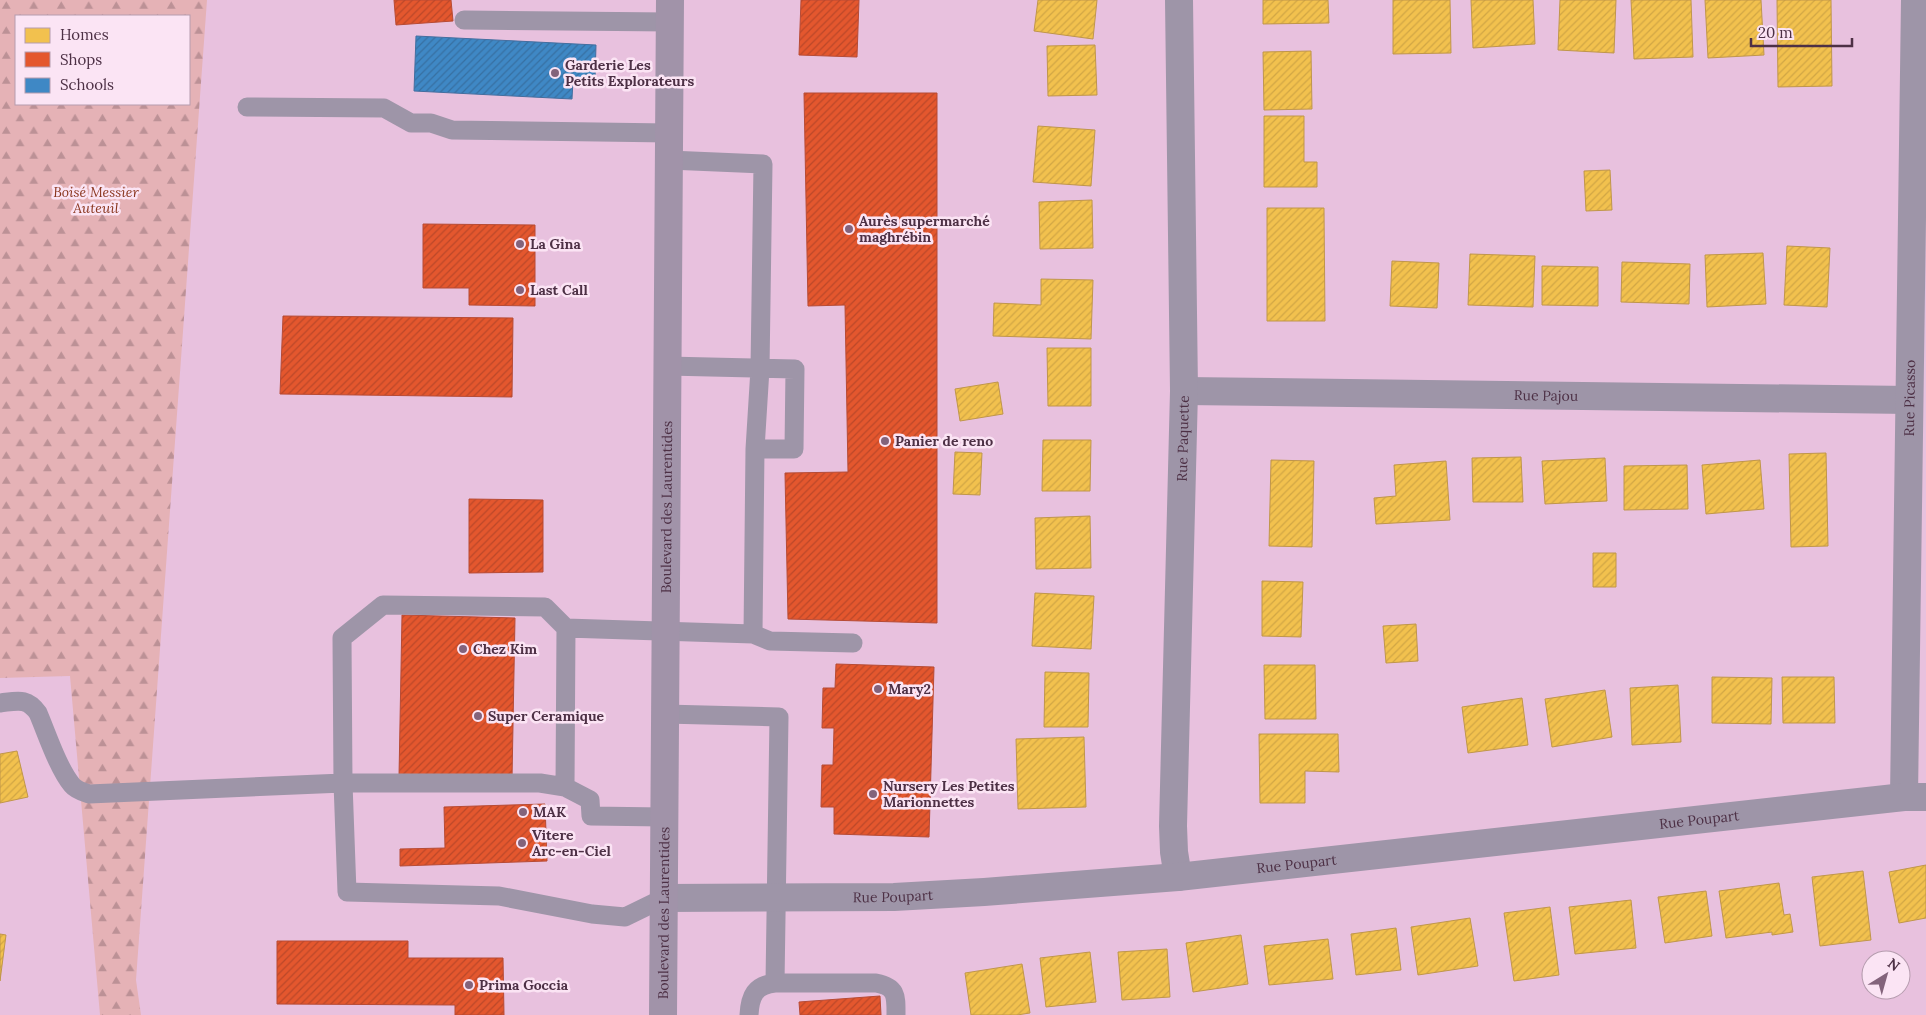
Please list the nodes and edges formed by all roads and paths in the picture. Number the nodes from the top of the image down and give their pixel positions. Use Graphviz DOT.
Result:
graph roads {
  1 [pos="1179,0"];
  2 [pos="1915,0"];
  3 [pos="670,11"];
  4 [pos="464,20"];
  5 [pos="247,107"];
  6 [pos="669,133"];
  7 [pos="669,160"];
  8 [pos="668,366"];
  9 [pos="760,369"];
  10 [pos="1184,392"];
  11 [pos="1910,400"];
  12 [pos="755,448"];
  13 [pos="566,628"];
  14 [pos="666,633"];
  15 [pos="752,634"];
  16 [pos="853,643"];
  17 [pos="0,703"];
  18 [pos="665,714"];
  19 [pos="343,783"];
  20 [pos="565,787"];
  21 [pos="1915,797"];
  22 [pos="664,817"];
  23 [pos="1178,877"];
  24 [pos="664,898"];
  25 [pos="777,898"];
  26 [pos="775,983"];
  27 [pos="663,1015"];
  28 [pos="749,1015"];
  29 [pos="896,1015"];
  1 -- 10 [label="street, Rue Paquette"];
  2 -- 11 [label="street, Rue Picasso"];
  3 -- 4 [label="lane"];
  3 -- 6 [label="main road, Boulevard des Laurentides"];
  5 -- 6 [label="lane"];
  6 -- 7 [label="main road, Boulevard des Laurentides"];
  7 -- 8 [label="main road, Boulevard des Laurentides"];
  7 -- 9 [label="lane"];
  8 -- 9 [label="lane"];
  8 -- 14 [label="main road, Boulevard des Laurentides"];
  9 -- 12 [label="lane"];
  9 -- 12 [label="lane"];
  10 -- 11 [label="street, Rue Pajou"];
  10 -- 23 [label="street, Rue Paquette"];
  11 -- 21 [label="street, Rue Picasso"];
  12 -- 15 [label="lane"];
  13 -- 14 [label="lane"];
  13 -- 19 [label="lane"];
  13 -- 20 [label="lane"];
  14 -- 15 [label="lane"];
  14 -- 18 [label="main road, Boulevard des Laurentides"];
  15 -- 16 [label="lane"];
  17 -- 19 [label="lane"];
  18 -- 22 [label="main road, Boulevard des Laurentides"];
  18 -- 25 [label="lane"];
  19 -- 20 [label="lane"];
  19 -- 24 [label="lane"];
  20 -- 22 [label="lane"];
  21 -- 23 [label="street, Rue Poupart"];
  22 -- 24 [label="main road, Boulevard des Laurentides"];
  23 -- 25 [label="street, Rue Poupart"];
  24 -- 25 [label="street, Rue Poupart"];
  24 -- 27 [label="main road, Boulevard des Laurentides"];
  25 -- 26 [label="lane"];
  26 -- 28 [label="lane"];
  26 -- 29 [label="lane"];
}
